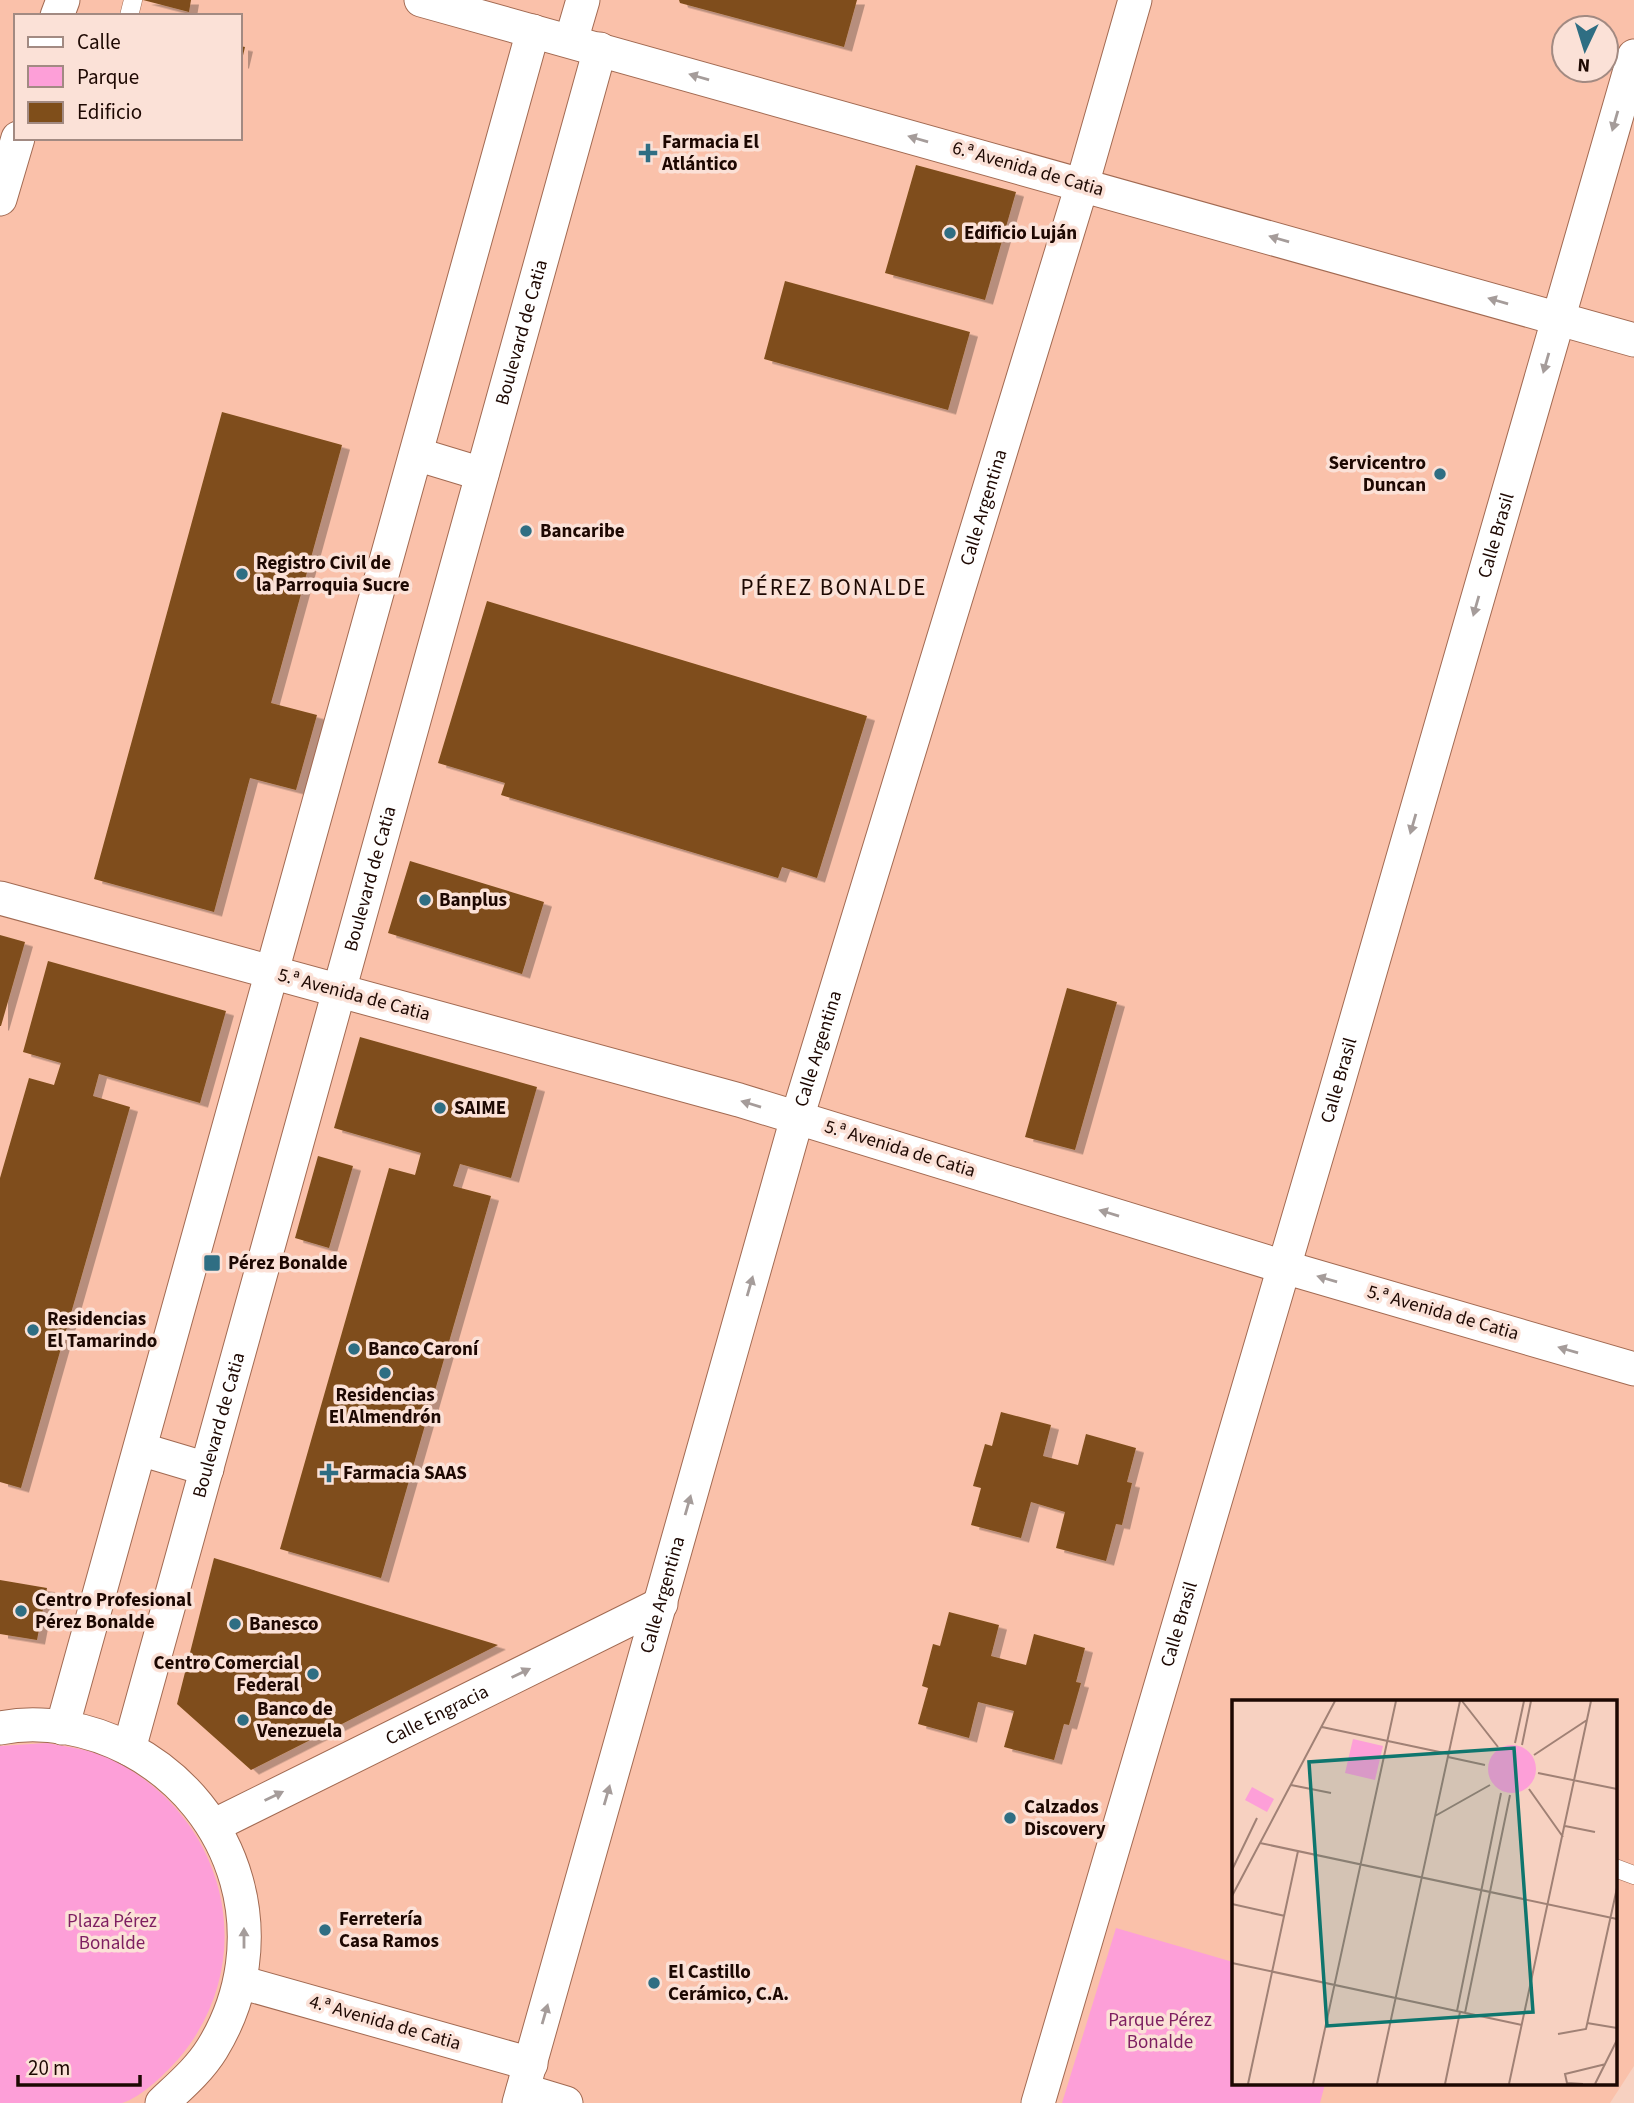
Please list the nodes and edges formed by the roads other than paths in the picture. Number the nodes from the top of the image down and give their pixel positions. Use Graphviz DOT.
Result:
graph roads {
  1 [pos="422,0"];
  2 [pos="583,0"];
  3 [pos="1135,0"];
  4 [pos="533,31"];
  5 [pos="586,45"];
  6 [pos="1634,56"];
  7 [pos="17,140"];
  8 [pos="1082,185"];
  9 [pos="0,199"];
  10 [pos="1559,317"];
  11 [pos="1634,340"];
  12 [pos="416,454"];
  13 [pos="482,474"];
  14 [pos="0,898"];
  15 [pos="272,972"];
  16 [pos="339,990"];
  17 [pos="797,1118"];
  18 [pos="1284,1267"];
  19 [pos="1634,1369"];
  20 [pos="140,1449"];
  21 [pos="207,1469"];
  22 [pos="661,1604"];
  23 [pos="0,1728"];
  24 [pos="62,1728"];
  25 [pos="129,1749"];
  26 [pos="212,1826"];
  27 [pos="1616,1868"];
  28 [pos="1634,1875"];
  29 [pos="240,1982"];
  30 [pos="524,2085"];
  31 [pos="162,2103"];
  32 [pos="566,2103"];
  33 [pos="1038,2103"];
  1 -- 4 [label="street, 6.ª Avenida de Catia"];
  2 -- 5 [label="street, Boulevard de Catia"];
  3 -- 8 [label="street, Calle Argentina"];
  4 -- 5 [label="street, 6.ª Avenida de Catia"];
  4 -- 12 [label="street"];
  8 -- 5 [label="street, 6.ª Avenida de Catia, one-way"];
  5 -- 13 [label="street, Boulevard de Catia"];
  6 -- 10 [label="street, Calle Brasil, one-way"];
  7 -- 9 [label="street"];
  10 -- 8 [label="street, 6.ª Avenida de Catia, one-way"];
  8 -- 17 [label="street, Calle Argentina"];
  10 -- 11 [label="street, 6.ª Avenida de Catia"];
  10 -- 18 [label="street, Calle Brasil, one-way"];
  12 -- 13 [label="street"];
  12 -- 15 [label="street"];
  13 -- 16 [label="street, Boulevard de Catia"];
  14 -- 15 [label="street, 5.ª Avenida de Catia"];
  15 -- 16 [label="street, 5.ª Avenida de Catia"];
  15 -- 20 [label="street"];
  17 -- 16 [label="street, 5.ª Avenida de Catia, one-way"];
  16 -- 21 [label="street, Boulevard de Catia"];
  18 -- 17 [label="street, 5.ª Avenida de Catia, one-way"];
  22 -- 17 [label="street, Calle Argentina, one-way"];
  19 -- 18 [label="street, 5.ª Avenida de Catia, one-way"];
  18 -- 33 [label="street, Calle Brasil"];
  20 -- 21 [label="street"];
  20 -- 24 [label="street"];
  21 -- 25 [label="street, Boulevard de Catia"];
  26 -- 22 [label="street, Calle Engracia, one-way"];
  30 -- 22 [label="street, Calle Argentina, one-way"];
  23 -- 24 [label="street"];
  24 -- 25 [label="street"];
  25 -- 26 [label="street"];
  29 -- 26 [label="street, one-way"];
  27 -- 28 [label="lane"];
  29 -- 30 [label="street, 4.ª Avenida de Catia"];
  29 -- 31 [label="street"];
  30 -- 32 [label="street, 4.ª Avenida de Catia"];
}
